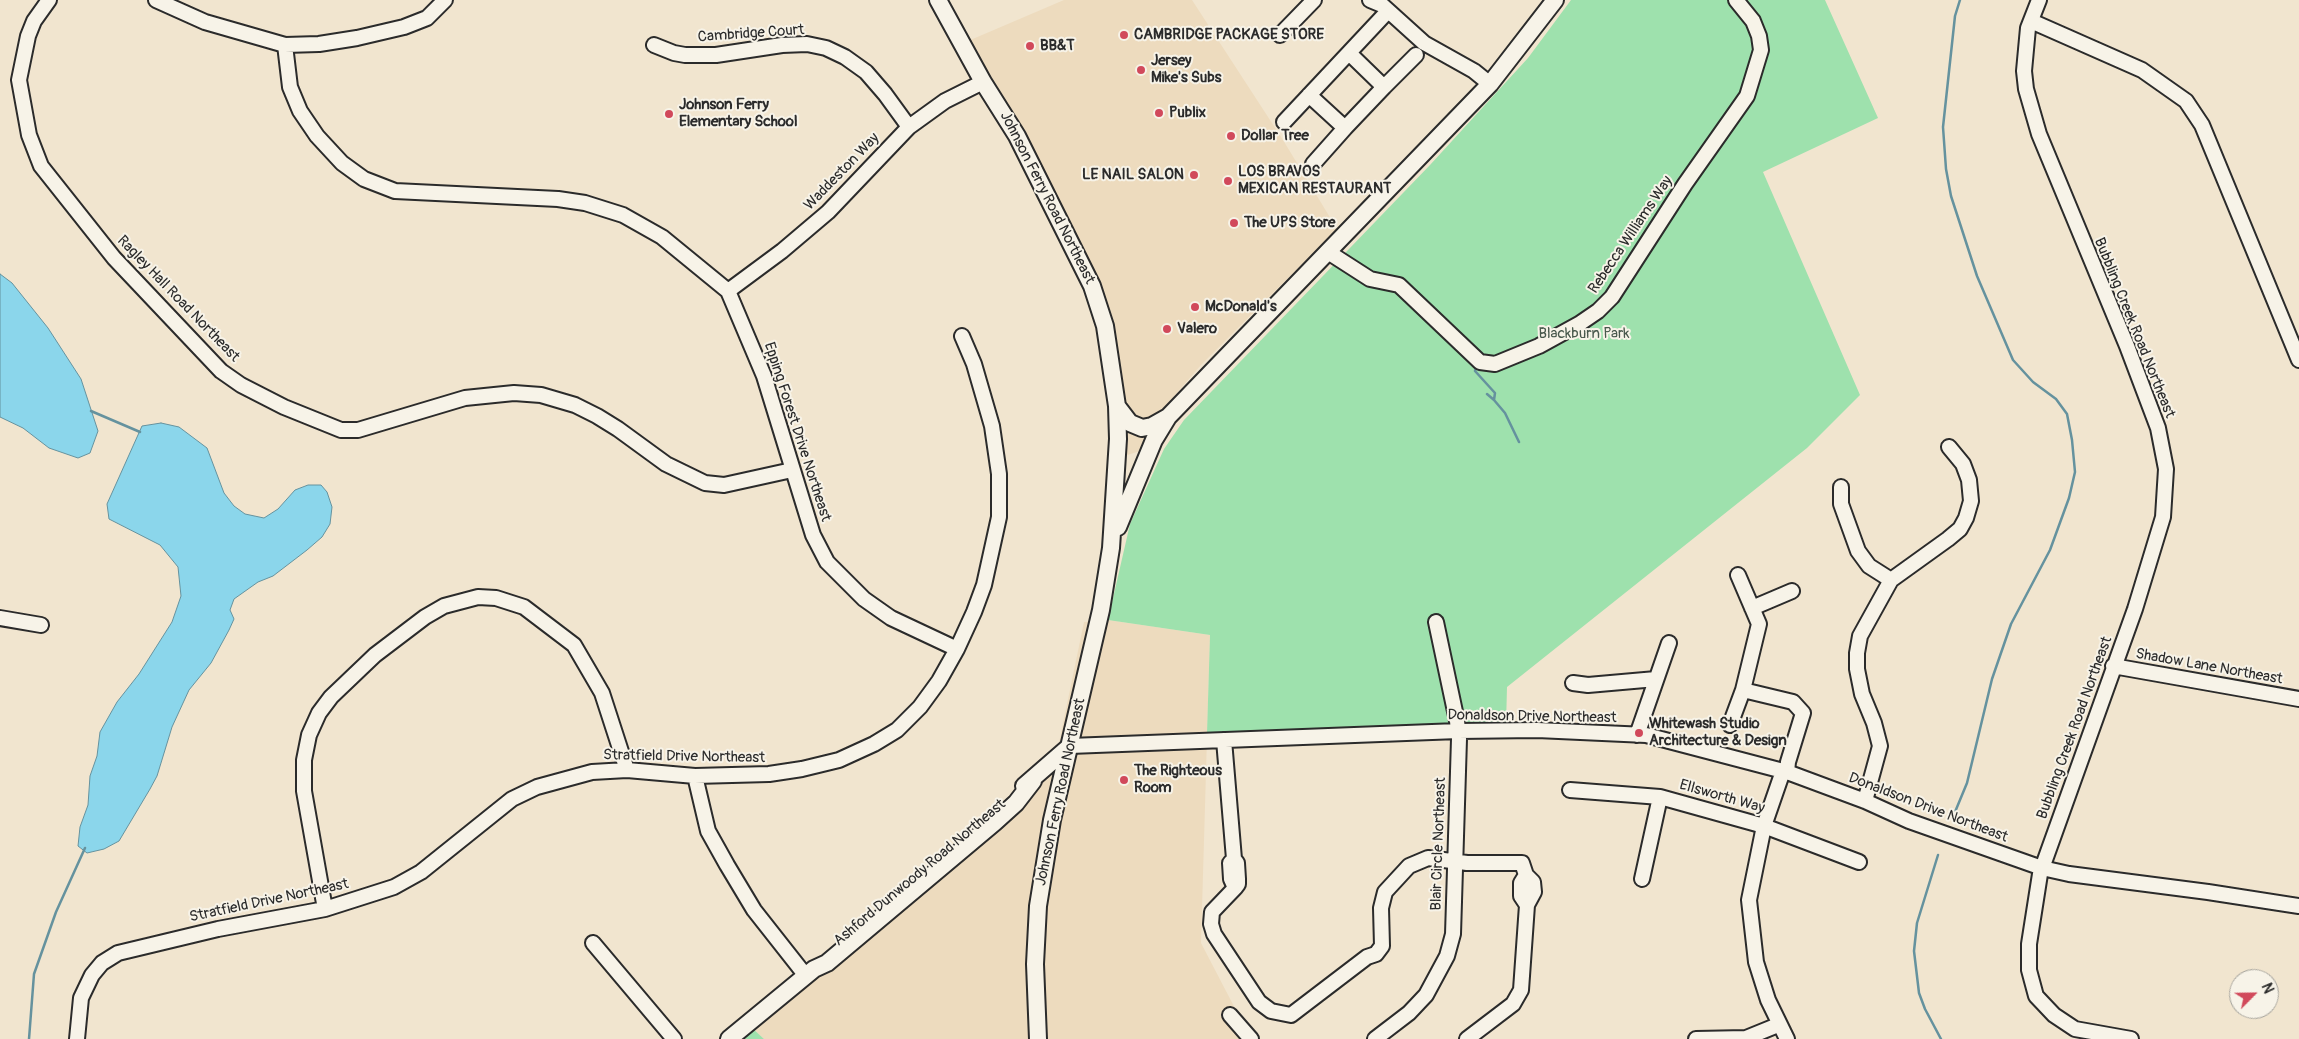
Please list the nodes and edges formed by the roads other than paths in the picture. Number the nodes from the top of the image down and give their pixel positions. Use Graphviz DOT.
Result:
graph roads {
  1 [pos="49,0"];
  2 [pos="156,0"];
  3 [pos="445,0"];
  4 [pos="938,0"];
  5 [pos="1314,0"];
  6 [pos="1370,0"];
  7 [pos="1555,0"];
  8 [pos="1736,0"];
  9 [pos="2039,0"];
  10 [pos="1388,11"];
  11 [pos="2031,22"];
  12 [pos="1280,36"];
  13 [pos="285,45"];
  14 [pos="654,45"];
  15 [pos="1349,53"];
  16 [pos="1416,55"];
  17 [pos="983,82"];
  18 [pos="1490,84"];
  19 [pos="1384,87"];
  20 [pos="1309,95"];
  21 [pos="1284,122"];
  22 [pos="909,127"];
  23 [pos="1345,128"];
  24 [pos="1313,164"];
  25 [pos="1328,252"];
  26 [pos="728,291"];
  27 [pos="962,336"];
  28 [pos="2299,360"];
  29 [pos="1117,406"];
  30 [pos="1168,417"];
  31 [pos="1118,439"];
  32 [pos="1949,447"];
  33 [pos="792,470"];
  34 [pos="1139,472"];
  35 [pos="1841,487"];
  36 [pos="1111,548"];
  37 [pos="1738,575"];
  38 [pos="1891,580"];
  39 [pos="1792,591"];
  40 [pos="1752,608"];
  41 [pos="0,618"];
  42 [pos="1436,622"];
  43 [pos="41,625"];
  44 [pos="1669,643"];
  45 [pos="957,649"];
  46 [pos="2113,666"];
  47 [pos="1656,679"];
  48 [pos="1573,683"];
  49 [pos="1743,690"];
  50 [pos="2299,698"];
  51 [pos="1730,725"];
  52 [pos="1458,731"];
  53 [pos="1638,735"];
  54 [pos="1224,740"];
  55 [pos="1070,746"];
  56 [pos="627,770"];
  57 [pos="1785,772"];
  58 [pos="695,776"];
  59 [pos="1570,790"];
  60 [pos="1660,797"];
  61 [pos="1865,801"];
  62 [pos="1764,826"];
  63 [pos="1455,861"];
  64 [pos="1859,862"];
  65 [pos="2042,868"];
  66 [pos="1642,879"];
  67 [pos="2299,906"];
  68 [pos="324,909"];
  69 [pos="593,943"];
  70 [pos="810,973"];
  71 [pos="1230,1015"];
  72 [pos="1778,1025"];
  73 [pos="1379,1038"];
  74 [pos="77,1039"];
  75 [pos="674,1039"];
  76 [pos="729,1039"];
  77 [pos="1038,1039"];
  78 [pos="1251,1039"];
  79 [pos="1467,1039"];
  80 [pos="1696,1039"];
  81 [pos="1787,1039"];
  82 [pos="2131,1039"];
  1 -- 33 [label="street, Ragley Hall Road Northeast"];
  2 -- 13 [label="street"];
  3 -- 13 [label="street"];
  4 -- 17 [label="main road, Johnson Ferry Road Northeast"];
  5 -- 12 [label="street"];
  6 -- 10 [label="street"];
  7 -- 18 [label="main road"];
  8 -- 25 [label="street, Rebecca Williams Way"];
  9 -- 11 [label="street, Bubbling Creek Road Northeast"];
  10 -- 15 [label="street"];
  10 -- 18 [label="street"];
  11 -- 28 [label="street"];
  11 -- 46 [label="street, Bubbling Creek Road Northeast"];
  13 -- 26 [label="street, Epping Forest Drive Northeast"];
  14 -- 22 [label="street, Cambridge Court"];
  15 -- 19 [label="street"];
  15 -- 20 [label="street"];
  16 -- 19 [label="street"];
  17 -- 22 [label="street, Waddeston Way"];
  17 -- 29 [label="main road, Johnson Ferry Road Northeast"];
  18 -- 25 [label="main road"];
  19 -- 23 [label="street"];
  20 -- 21 [label="street"];
  20 -- 23 [label="street"];
  22 -- 26 [label="street, Waddeston Way"];
  23 -- 24 [label="street"];
  25 -- 30 [label="main road"];
  26 -- 33 [label="street, Epping Forest Drive Northeast"];
  27 -- 45 [label="street, Stratfield Drive Northeast"];
  29 -- 30 [label="main road"];
  29 -- 31 [label="main road, Johnson Ferry Road Northeast"];
  30 -- 34 [label="main road"];
  31 -- 34 [label="main road"];
  31 -- 36 [label="main road, Johnson Ferry Road Northeast"];
  32 -- 38 [label="street"];
  33 -- 45 [label="street, Epping Forest Drive Northeast"];
  34 -- 36 [label="main road"];
  35 -- 38 [label="street"];
  36 -- 55 [label="main road, Johnson Ferry Road Northeast"];
  37 -- 40 [label="street"];
  38 -- 61 [label="street"];
  39 -- 40 [label="street"];
  40 -- 49 [label="street"];
  41 -- 43 [label="street"];
  42 -- 52 [label="street, Blair Circle Northeast"];
  44 -- 47 [label="street"];
  45 -- 58 [label="street, Stratfield Drive Northeast"];
  46 -- 50 [label="street, Shadow Lane Northeast"];
  46 -- 65 [label="street, Bubbling Creek Road Northeast"];
  47 -- 48 [label="street"];
  47 -- 53 [label="street"];
  49 -- 51 [label="street"];
  49 -- 57 [label="street"];
  52 -- 53 [label="street, Donaldson Drive Northeast"];
  52 -- 54 [label="street, Donaldson Drive Northeast"];
  52 -- 63 [label="street, Blair Circle Northeast"];
  53 -- 57 [label="street, Donaldson Drive Northeast"];
  54 -- 55 [label="street, Donaldson Drive Northeast"];
  54 -- 63 [label="street"];
  55 -- 70 [label="main road, Ashford Dunwoody Road Northeast"];
  55 -- 77 [label="main road, Johnson Ferry Road Northeast"];
  56 -- 58 [label="street, Stratfield Drive Northeast"];
  56 -- 68 [label="street, Stratfield Drive Northeast"];
  56 -- 68 [label="street"];
  57 -- 61 [label="street, Donaldson Drive Northeast"];
  57 -- 62 [label="street"];
  58 -- 70 [label="street"];
  59 -- 60 [label="street, Ellsworth Way"];
  60 -- 62 [label="street, Ellsworth Way"];
  60 -- 66 [label="street"];
  61 -- 65 [label="street, Donaldson Drive Northeast"];
  62 -- 64 [label="street, Ellsworth Way"];
  62 -- 72 [label="street"];
  63 -- 73 [label="street, Blair Circle Northeast"];
  63 -- 79 [label="street"];
  65 -- 67 [label="street, Donaldson Drive Northeast"];
  65 -- 82 [label="street, Bubbling Creek Road Northeast"];
  68 -- 74 [label="street, Stratfield Drive Northeast"];
  69 -- 75 [label="street"];
  70 -- 76 [label="main road, Ashford Dunwoody Road Northeast"];
  71 -- 78 [label="street"];
  72 -- 80 [label="street"];
  72 -- 81 [label="street"];
}
